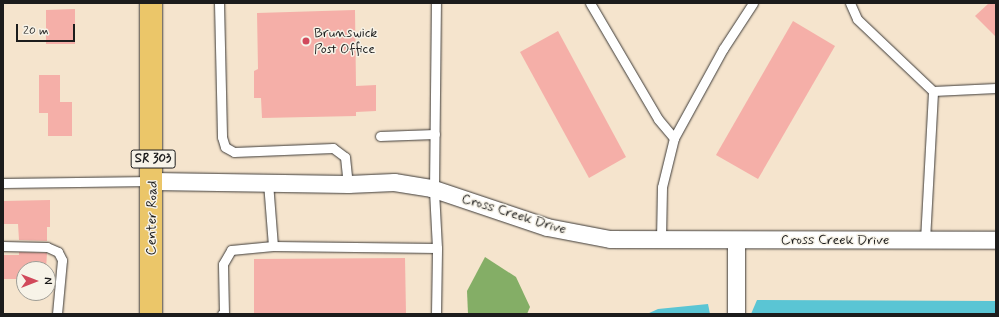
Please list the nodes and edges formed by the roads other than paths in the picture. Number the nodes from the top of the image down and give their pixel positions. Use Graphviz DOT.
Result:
graph roads {
  1 [pos="151,3"];
  2 [pos="220,3"];
  3 [pos="436,3"];
  4 [pos="590,3"];
  5 [pos="753,3"];
  6 [pos="850,3"];
  7 [pos="996,88"];
  8 [pos="933,91"];
  9 [pos="435,134"];
  10 [pos="380,136"];
  11 [pos="674,138"];
  12 [pos="153,181"];
  13 [pos="3,183"];
  14 [pos="268,184"];
  15 [pos="348,184"];
  16 [pos="434,190"];
  17 [pos="661,239"];
  18 [pos="736,240"];
  19 [pos="925,240"];
  20 [pos="996,240"];
  21 [pos="3,246"];
  22 [pos="273,246"];
  23 [pos="437,248"];
  24 [pos="57,314"];
  25 [pos="151,314"];
  26 [pos="222,314"];
  27 [pos="436,314"];
  28 [pos="736,314"];
  1 -- 12 [label="main road, Center Road / SR 303"];
  2 -- 15 [label="lane"];
  3 -- 9 [label="lane"];
  4 -- 11 [label="lane"];
  5 -- 11 [label="lane"];
  6 -- 8 [label="lane"];
  7 -- 8 [label="lane"];
  8 -- 19 [label="lane"];
  9 -- 10 [label="lane"];
  9 -- 16 [label="lane"];
  11 -- 17 [label="lane"];
  12 -- 13 [label="lane"];
  12 -- 14 [label="street, Cross Creek Drive"];
  12 -- 25 [label="main road, Center Road / SR 303"];
  14 -- 15 [label="street, Cross Creek Drive"];
  14 -- 22 [label="lane"];
  15 -- 16 [label="street, Cross Creek Drive"];
  16 -- 17 [label="street, Cross Creek Drive"];
  16 -- 23 [label="lane"];
  17 -- 18 [label="street, Cross Creek Drive"];
  18 -- 19 [label="street, Cross Creek Drive"];
  18 -- 28 [label="street"];
  19 -- 20 [label="street, Cross Creek Drive"];
  21 -- 24 [label="lane"];
  22 -- 23 [label="lane"];
  22 -- 26 [label="lane"];
  23 -- 27 [label="lane"];
}
